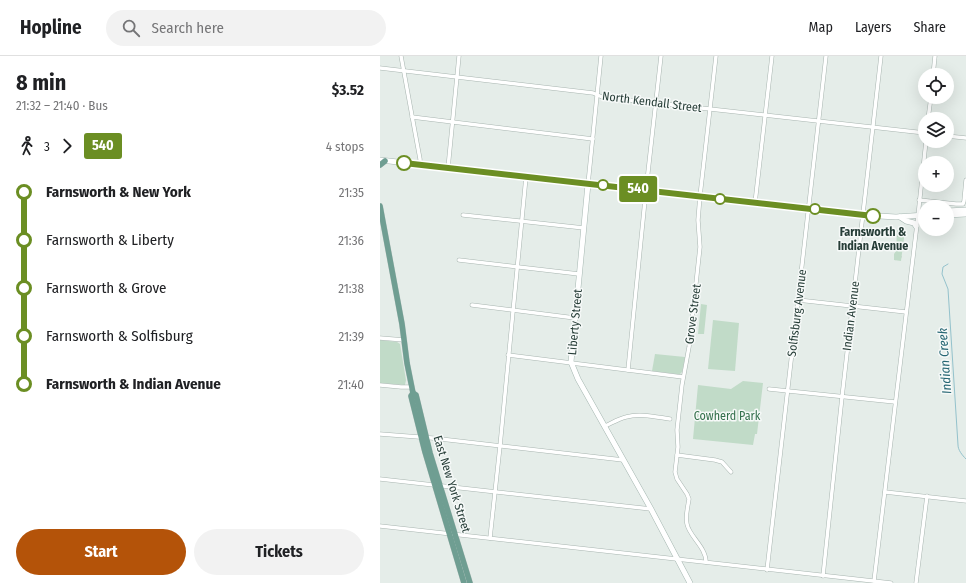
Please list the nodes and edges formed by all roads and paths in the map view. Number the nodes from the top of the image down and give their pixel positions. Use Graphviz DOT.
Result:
graph roads {
  1 [pos="401,56"];
  2 [pos="459,56"];
  3 [pos="601,56"];
  4 [pos="661,56"];
  5 [pos="716,56"];
  6 [pos="772,56"];
  7 [pos="826,56"];
  8 [pos="881,56"];
  9 [pos="935,56"];
  10 [pos="380,68"];
  11 [pos="934,68"];
  12 [pos="403,70"];
  13 [pos="457,77"];
  14 [pos="597,95"];
  15 [pos="656,103"];
  16 [pos="710,109"];
  17 [pos="765,116"];
  18 [pos="412,117"];
  19 [pos="818,121"];
  20 [pos="453,122"];
  21 [pos="873,127"];
  22 [pos="918,132"];
  23 [pos="954,137"];
  24 [pos="593,138"];
  25 [pos="966,138"];
  26 [pos="925,148"];
  27 [pos="382,161"];
  28 [pos="420,165"];
  29 [pos="448,168"];
  30 [pos="526,177"];
  31 [pos="966,180"];
  32 [pos="588,184"];
  33 [pos="646,190"];
  34 [pos="700,196"];
  35 [pos="919,200"];
  36 [pos="755,203"];
  37 [pos="954,203"];
  38 [pos="380,206"];
  39 [pos="809,209"];
  40 [pos="966,210"];
  41 [pos="954,212"];
  42 [pos="954,213"];
  43 [pos="966,214"];
  44 [pos="463,215"];
  45 [pos="863,215"];
  46 [pos="918,216"];
  47 [pos="900,217"];
  48 [pos="521,221"];
  49 [pos="916,226"];
  50 [pos="584,228"];
  51 [pos="459,260"];
  52 [pos="516,267"];
  53 [pos="579,274"];
  54 [pos="798,300"];
  55 [pos="472,305"];
  56 [pos="852,306"];
  57 [pos="513,311"];
  58 [pos="906,312"];
  59 [pos="575,318"];
  60 [pos="380,338"];
  61 [pos="404,340"];
  62 [pos="508,355"];
  63 [pos="571,362"];
  64 [pos="628,370"];
  65 [pos="683,377"];
  66 [pos="380,385"];
  67 [pos="769,389"];
  68 [pos="412,390"];
  69 [pos="788,391"];
  70 [pos="842,397"];
  71 [pos="895,402"];
  72 [pos="670,419"];
  73 [pos="605,426"];
  74 [pos="380,434"];
  75 [pos="423,437"];
  76 [pos="500,446"];
  77 [pos="677,455"];
  78 [pos="624,460"];
  79 [pos="731,472"];
  80 [pos="380,479"];
  81 [pos="437,485"];
  82 [pos="494,492"];
  83 [pos="885,492"];
  84 [pos="927,496"];
  85 [pos="966,501"];
  86 [pos="651,509"];
  87 [pos="380,526"];
  88 [pos="452,534"];
  89 [pos="490,538"];
  90 [pos="679,560"];
  91 [pos="706,562"];
  92 [pos="767,570"];
  93 [pos="823,576"];
  94 [pos="874,581"];
  95 [pos="464,583"];
  96 [pos="470,583"];
  97 [pos="690,583"];
  98 [pos="891,583"];
  99 [pos="916,583"];
  1 -- 12 [label="street"];
  2 -- 13 [label="street"];
  3 -- 14 [label="street, Liberty Street"];
  4 -- 15 [label="street"];
  5 -- 16 [label="street, Grove Street"];
  6 -- 17 [label="street"];
  7 -- 19 [label="street, Solfisburg Avenue"];
  8 -- 21 [label="street, Indian Avenue"];
  9 -- 11 [label="street"];
  10 -- 12 [label="street, North Kendall Street"];
  12 -- 13 [label="street, North Kendall Street"];
  12 -- 18 [label="street"];
  13 -- 14 [label="street, North Kendall Street"];
  13 -- 20 [label="street"];
  14 -- 15 [label="street, North Kendall Street"];
  14 -- 24 [label="street, Liberty Street"];
  15 -- 16 [label="street, North Kendall Street"];
  15 -- 33 [label="street"];
  16 -- 17 [label="street, North Kendall Street"];
  16 -- 34 [label="street, Grove Street"];
  17 -- 19 [label="street, North Kendall Street"];
  17 -- 36 [label="street"];
  18 -- 20 [label="street"];
  18 -- 28 [label="street"];
  19 -- 21 [label="street, North Kendall Street"];
  19 -- 39 [label="street, Solfisburg Avenue"];
  20 -- 24 [label="street"];
  20 -- 29 [label="street"];
  21 -- 22 [label="street, North Kendall Street"];
  21 -- 45 [label="street, Indian Avenue"];
  23 -- 25 [label="street"];
  24 -- 32 [label="street, Liberty Street"];
  26 -- 35 [label="street"];
  27 -- 28 [label="main road"];
  28 -- 29 [label="main road"];
  29 -- 30 [label="main road"];
  30 -- 32 [label="main road"];
  30 -- 48 [label="street"];
  31 -- 37 [label="street"];
  32 -- 33 [label="main road"];
  32 -- 50 [label="main road, Liberty Street"];
  33 -- 34 [label="main road"];
  33 -- 64 [label="street"];
  34 -- 36 [label="main road"];
  34 -- 65 [label="street, Grove Street"];
  36 -- 39 [label="main road"];
  38 -- 61 [label="main road, East New York Street"];
  39 -- 45 [label="main road"];
  39 -- 54 [label="street, Solfisburg Avenue"];
  40 -- 41 [label="main road"];
  42 -- 43 [label="main road"];
  44 -- 48 [label="street"];
  45 -- 47 [label="main road"];
  45 -- 56 [label="street, Indian Avenue"];
  46 -- 47 [label="main road"];
  46 -- 49 [label="street"];
  47 -- 49 [label="main road"];
  48 -- 50 [label="street"];
  48 -- 52 [label="street"];
  49 -- 58 [label="street"];
  50 -- 53 [label="main road, Liberty Street"];
  51 -- 52 [label="street"];
  52 -- 53 [label="street"];
  52 -- 57 [label="street"];
  53 -- 59 [label="main road, Liberty Street"];
  54 -- 56 [label="street"];
  54 -- 69 [label="street, Solfisburg Avenue"];
  55 -- 57 [label="street"];
  56 -- 58 [label="street"];
  56 -- 70 [label="street, Indian Avenue"];
  57 -- 59 [label="street"];
  57 -- 62 [label="street"];
  58 -- 71 [label="street"];
  59 -- 63 [label="main road, Liberty Street"];
  60 -- 61 [label="street"];
  61 -- 68 [label="main road, East New York Street"];
  62 -- 63 [label="street"];
  62 -- 76 [label="street"];
  63 -- 64 [label="street"];
  63 -- 73 [label="main road, Liberty Street"];
  64 -- 65 [label="street"];
  65 -- 77 [label="street, Grove Street"];
  66 -- 68 [label="street"];
  67 -- 69 [label="street"];
  68 -- 75 [label="main road, East New York Street"];
  69 -- 70 [label="street"];
  69 -- 92 [label="street, Solfisburg Avenue"];
  70 -- 71 [label="street"];
  70 -- 93 [label="street, Indian Avenue"];
  71 -- 83 [label="street"];
  72 -- 73 [label="street"];
  73 -- 78 [label="main road, Liberty Street"];
  74 -- 75 [label="street"];
  75 -- 76 [label="street"];
  75 -- 81 [label="main road, East New York Street"];
  76 -- 78 [label="street"];
  76 -- 82 [label="street"];
  77 -- 79 [label="street"];
  77 -- 91 [label="street, Grove Street"];
  78 -- 86 [label="main road, Liberty Street"];
  80 -- 81 [label="street"];
  81 -- 82 [label="street"];
  81 -- 88 [label="main road, East New York Street"];
  82 -- 86 [label="street"];
  82 -- 89 [label="street"];
  83 -- 84 [label="street"];
  83 -- 94 [label="street"];
  84 -- 85 [label="street"];
  84 -- 99 [label="street"];
  86 -- 90 [label="main road, Liberty Street"];
  87 -- 88 [label="street"];
  88 -- 89 [label="street"];
  88 -- 95 [label="main road, East New York Street"];
  88 -- 96 [label="main road, East New York Street"];
  89 -- 90 [label="street"];
  90 -- 91 [label="street"];
  90 -- 97 [label="main road, Liberty Street"];
  91 -- 92 [label="street"];
  92 -- 93 [label="street"];
  93 -- 94 [label="street"];
  94 -- 98 [label="street"];
}
